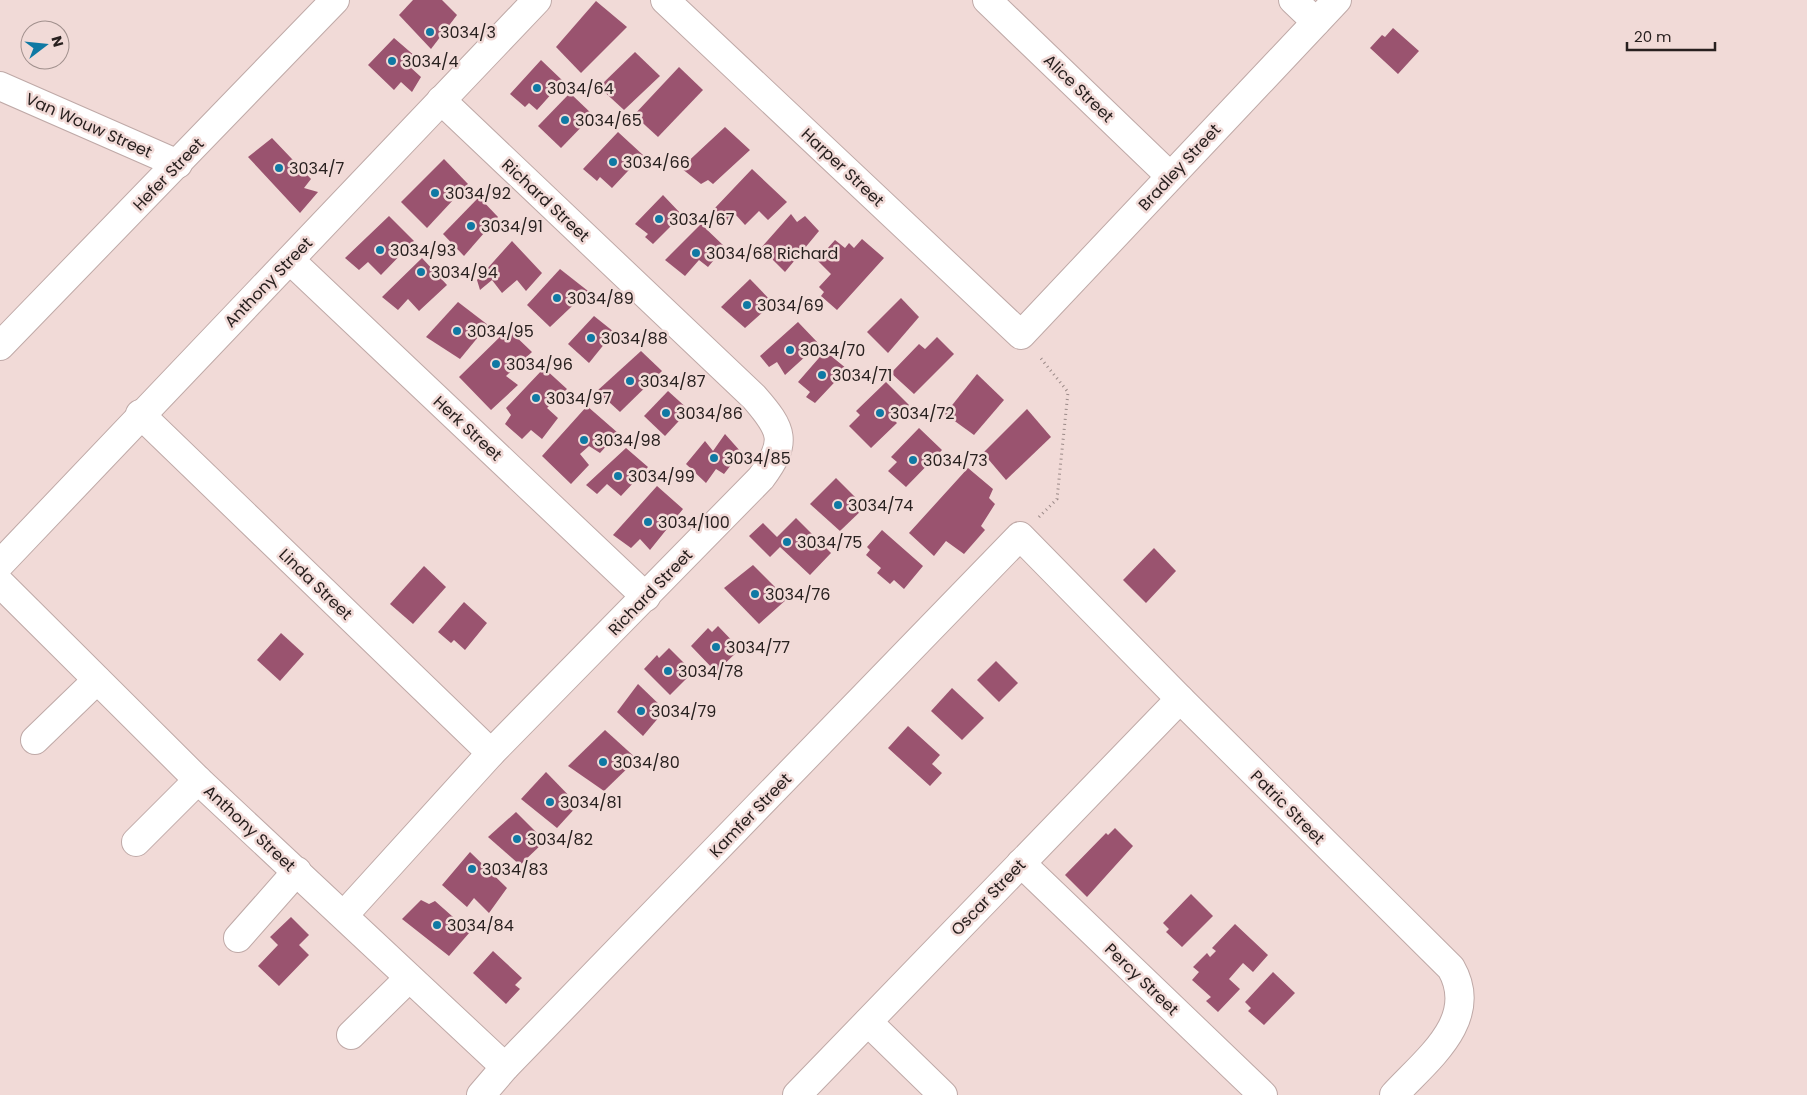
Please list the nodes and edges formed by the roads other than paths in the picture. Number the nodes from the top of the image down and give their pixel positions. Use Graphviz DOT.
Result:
graph roads {
  1 [pos="335,0"];
  2 [pos="536,0"];
  3 [pos="665,0"];
  4 [pos="987,0"];
  5 [pos="1293,0"];
  6 [pos="1337,0"];
  7 [pos="1316,22"];
  8 [pos="0,86"];
  9 [pos="441,100"];
  10 [pos="178,164"];
  11 [pos="1170,176"];
  12 [pos="290,260"];
  13 [pos="1021,335"];
  14 [pos="0,346"];
  15 [pos="140,414"];
  16 [pos="1020,536"];
  17 [pos="0,564"];
  18 [pos="0,583"];
  19 [pos="646,597"];
  20 [pos="97,680"];
  21 [pos="1180,699"];
  22 [pos="35,740"];
  23 [pos="491,753"];
  24 [pos="198,780"];
  25 [pos="136,842"];
  26 [pos="1021,863"];
  27 [pos="297,871"];
  28 [pos="344,914"];
  29 [pos="238,938"];
  30 [pos="409,978"];
  31 [pos="868,1022"];
  32 [pos="351,1035"];
  33 [pos="505,1067"];
  34 [pos="482,1095"];
  35 [pos="797,1095"];
  36 [pos="943,1095"];
  37 [pos="1263,1095"];
  38 [pos="1394,1095"];
  1 -- 10 [label="street, Hefer Street"];
  2 -- 9 [label="street, Anthony Street"];
  3 -- 13 [label="street, Harper Street"];
  4 -- 11 [label="street, Alice Street"];
  5 -- 7 [label="street"];
  6 -- 7 [label="street, Bradley Street"];
  7 -- 11 [label="street, Bradley Street"];
  8 -- 10 [label="street, Van Wouw Street"];
  9 -- 12 [label="street, Anthony Street"];
  9 -- 19 [label="street, Richard Street"];
  10 -- 14 [label="street, Hefer Street"];
  11 -- 13 [label="street, Bradley Street"];
  12 -- 15 [label="street, Anthony Street"];
  12 -- 19 [label="street, Herk Street"];
  15 -- 17 [label="street, Anthony Street"];
  15 -- 23 [label="street, Linda Street"];
  16 -- 21 [label="street, Patric Street"];
  16 -- 33 [label="street, Kamfer Street"];
  18 -- 20 [label="street, Anthony Street"];
  19 -- 23 [label="street, Richard Street"];
  20 -- 22 [label="street"];
  20 -- 24 [label="street, Anthony Street"];
  21 -- 26 [label="street, Oscar Street"];
  21 -- 38 [label="street, Patric Street"];
  23 -- 28 [label="street, Richard Street"];
  24 -- 25 [label="street"];
  24 -- 27 [label="street, Anthony Street"];
  26 -- 31 [label="street, Oscar Street"];
  26 -- 37 [label="street, Percy Street"];
  27 -- 28 [label="street, Anthony Street"];
  27 -- 29 [label="street"];
  28 -- 30 [label="street, Anthony Street"];
  30 -- 32 [label="street"];
  30 -- 33 [label="street, Anthony Street"];
  31 -- 35 [label="street, Oscar Street"];
  31 -- 36 [label="street"];
  33 -- 34 [label="street, Kamfer Street"];
}
